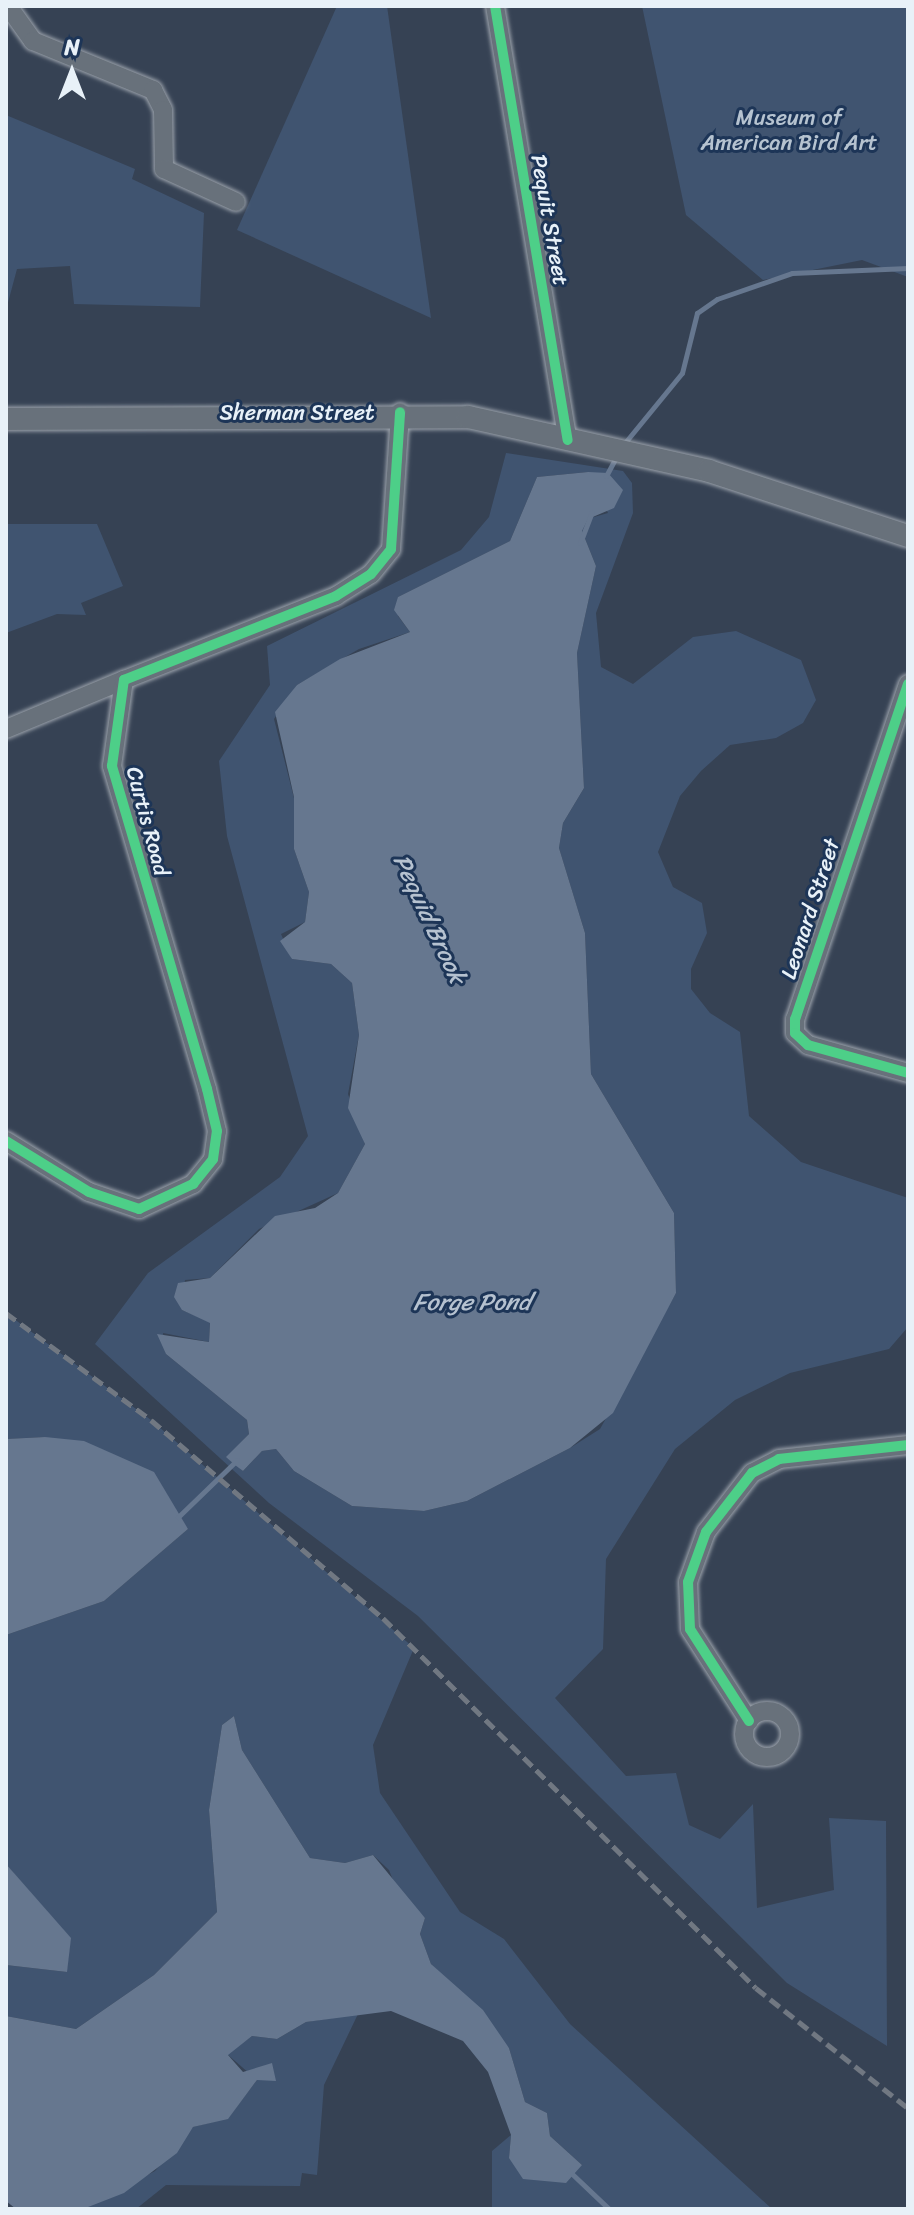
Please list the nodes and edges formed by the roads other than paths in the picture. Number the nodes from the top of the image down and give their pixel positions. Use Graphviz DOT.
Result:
graph roads {
  1 [pos="8,6"];
  2 [pos="495,6"];
  3 [pos="236,202"];
  4 [pos="400,412"];
  5 [pos="6,419"];
  6 [pos="568,440"];
  7 [pos="908,536"];
  8 [pos="124,680"];
  9 [pos="908,684"];
  10 [pos="6,729"];
  11 [pos="908,1073"];
  12 [pos="6,1141"];
  13 [pos="908,1445"];
  14 [pos="749,1721"];
  1 -- 3 [label="street"];
  2 -- 6 [label="street, Pequit Street"];
  4 -- 5 [label="main road, Sherman Street"];
  4 -- 6 [label="main road, Sherman Street"];
  4 -- 8 [label="street"];
  6 -- 7 [label="main road, Sherman Street"];
  8 -- 10 [label="street"];
  8 -- 12 [label="street, Curtis Road"];
  9 -- 11 [label="street, Leonard Street"];
  13 -- 14 [label="street"];
}
